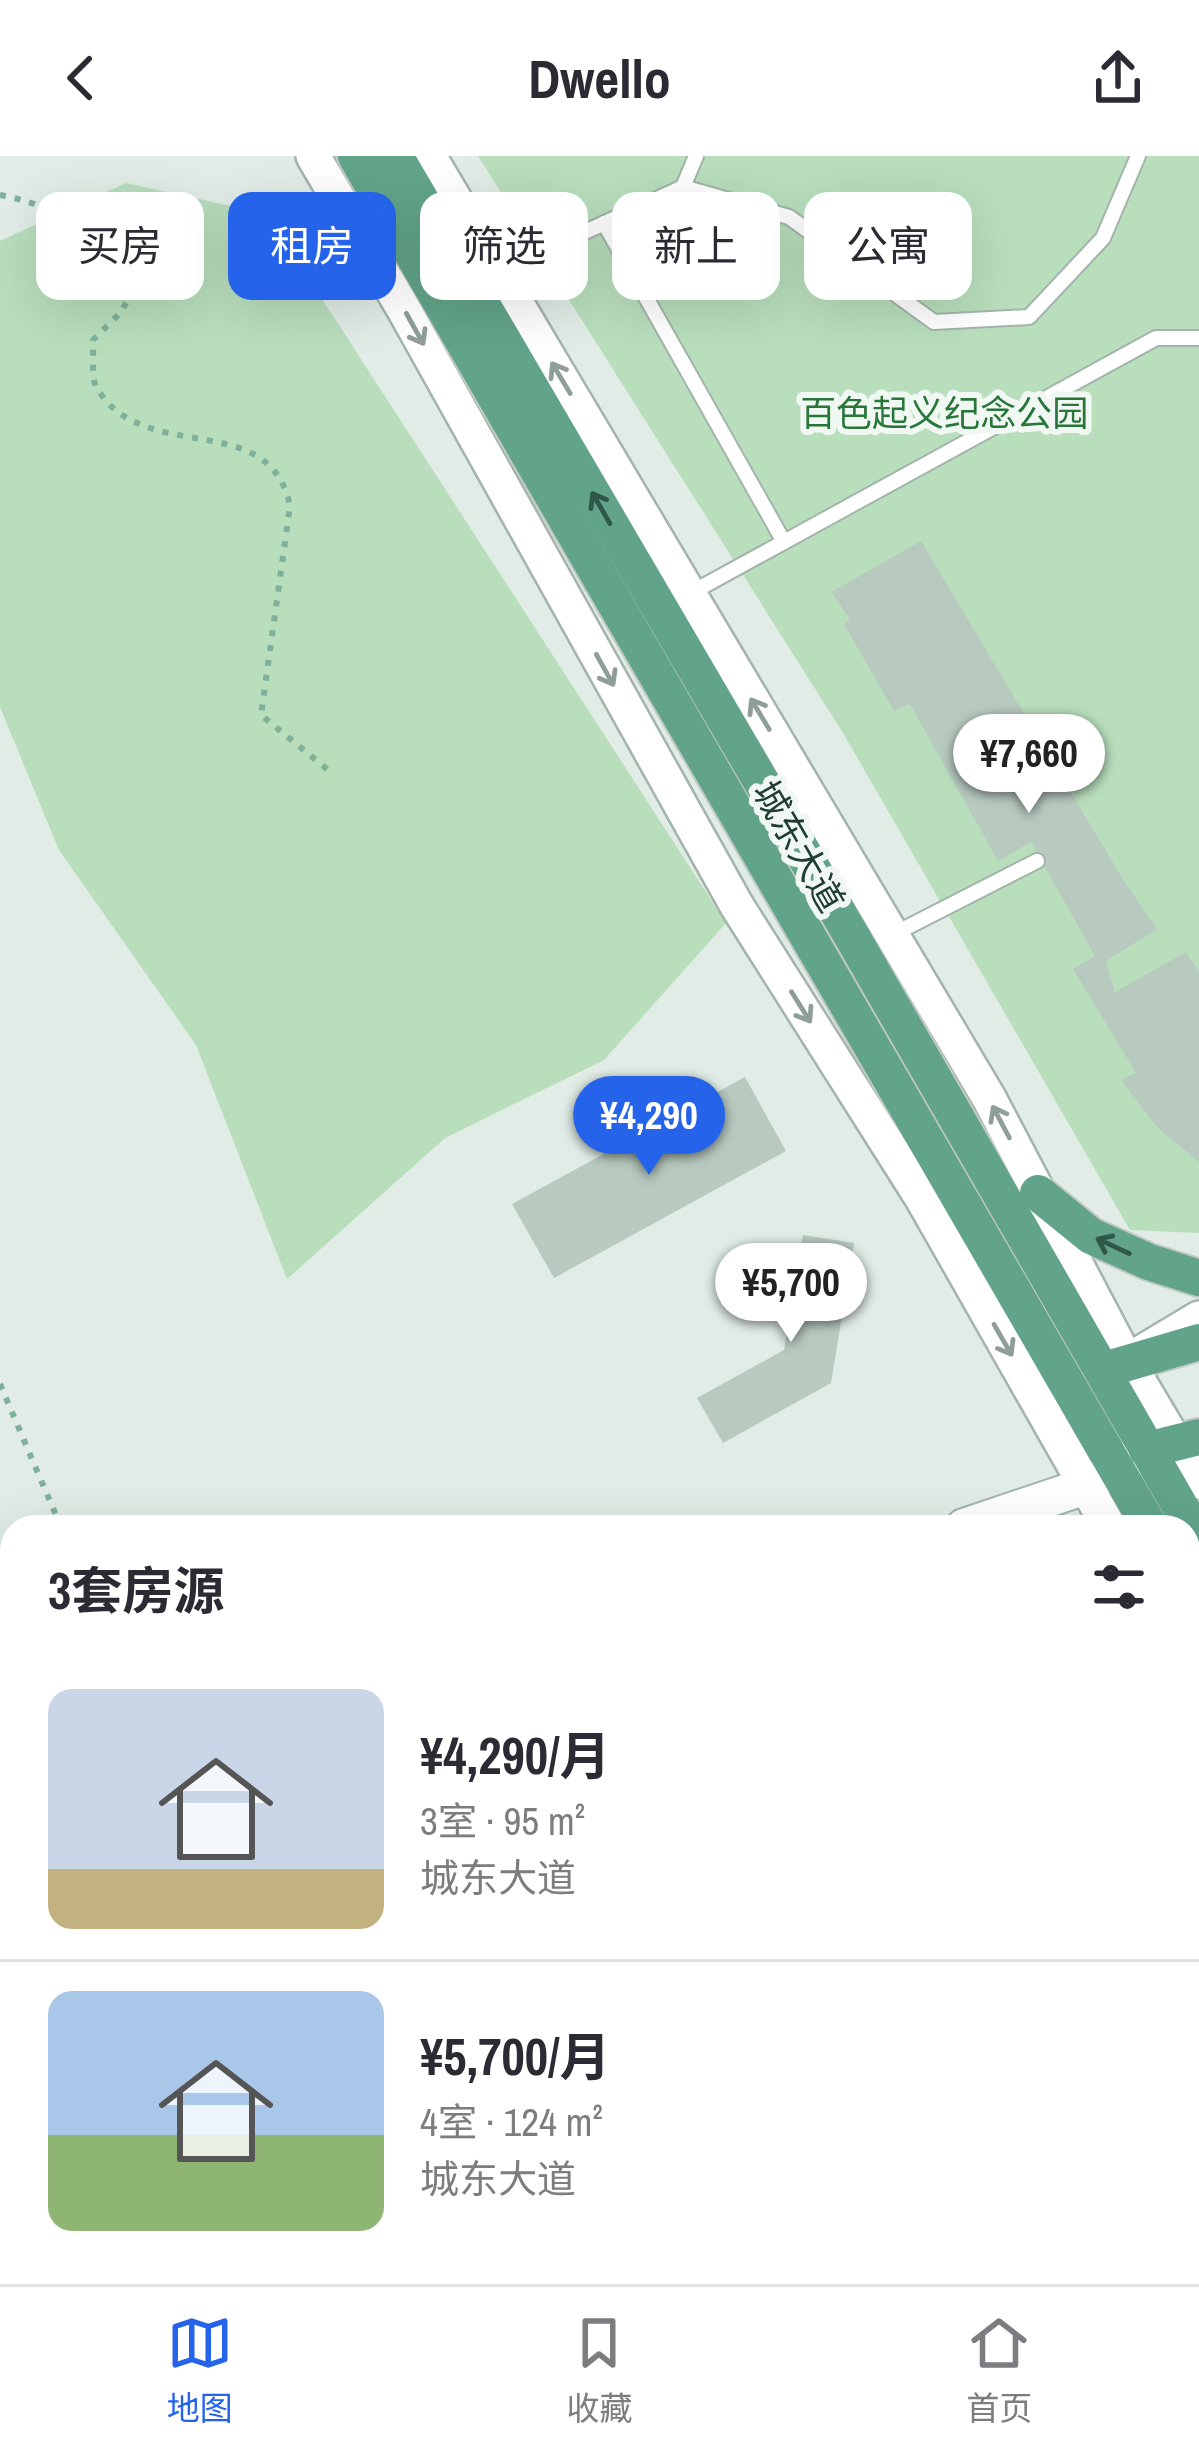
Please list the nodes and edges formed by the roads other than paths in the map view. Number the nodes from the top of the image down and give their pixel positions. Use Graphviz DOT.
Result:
graph roads {
  1 [pos="313,156"];
  2 [pos="356,156"];
  3 [pos="394,156"];
  4 [pos="429,156"];
  5 [pos="696,156"];
  6 [pos="1138,156"];
  7 [pos="682,187"];
  8 [pos="421,192"];
  9 [pos="445,192"];
  10 [pos="604,223"];
  11 [pos="588,230"];
  12 [pos="497,300"];
  13 [pos="498,300"];
  14 [pos="1199,338"];
  15 [pos="784,542"];
  16 [pos="689,594"];
  17 [pos="1037,862"];
  18 [pos="892,935"];
  19 [pos="1038,1193"];
  20 [pos="1199,1278"];
  21 [pos="1199,1318"];
  22 [pos="1199,1342"];
  23 [pos="1116,1366"];
  24 [pos="1145,1457"];
  25 [pos="1199,1482"];
  26 [pos="995,1515"];
  27 [pos="1115,1515"];
  28 [pos="1149,1515"];
  29 [pos="1183,1515"];
  1 -- 24 [label="street, one-way"];
  2 -- 24 [label="main road, 城东大道"];
  3 -- 8 [label="main road, 城东大道"];
  4 -- 9 [label="street"];
  5 -- 7 [label="lane"];
  6 -- 7 [label="lane"];
  7 -- 10 [label="lane"];
  10 -- 11 [label="lane"];
  10 -- 15 [label="lane"];
  23 -- 12 [label="main road, 城东大道, one-way"];
  16 -- 13 [label="street, one-way"];
  14 -- 15 [label="lane"];
  15 -- 16 [label="lane"];
  18 -- 16 [label="street, one-way"];
  17 -- 18 [label="lane"];
  19 -- 18 [label="street, one-way"];
  20 -- 19 [label="main road, one-way"];
  19 -- 23 [label="street"];
  21 -- 23 [label="street"];
  22 -- 23 [label="main road"];
  23 -- 24 [label="main road, 城东大道"];
  24 -- 25 [label="street"];
  24 -- 26 [label="main road"];
  24 -- 27 [label="street"];
  24 -- 28 [label="main road, 城东大道"];
  24 -- 29 [label="main road, 城东大道"];
}
